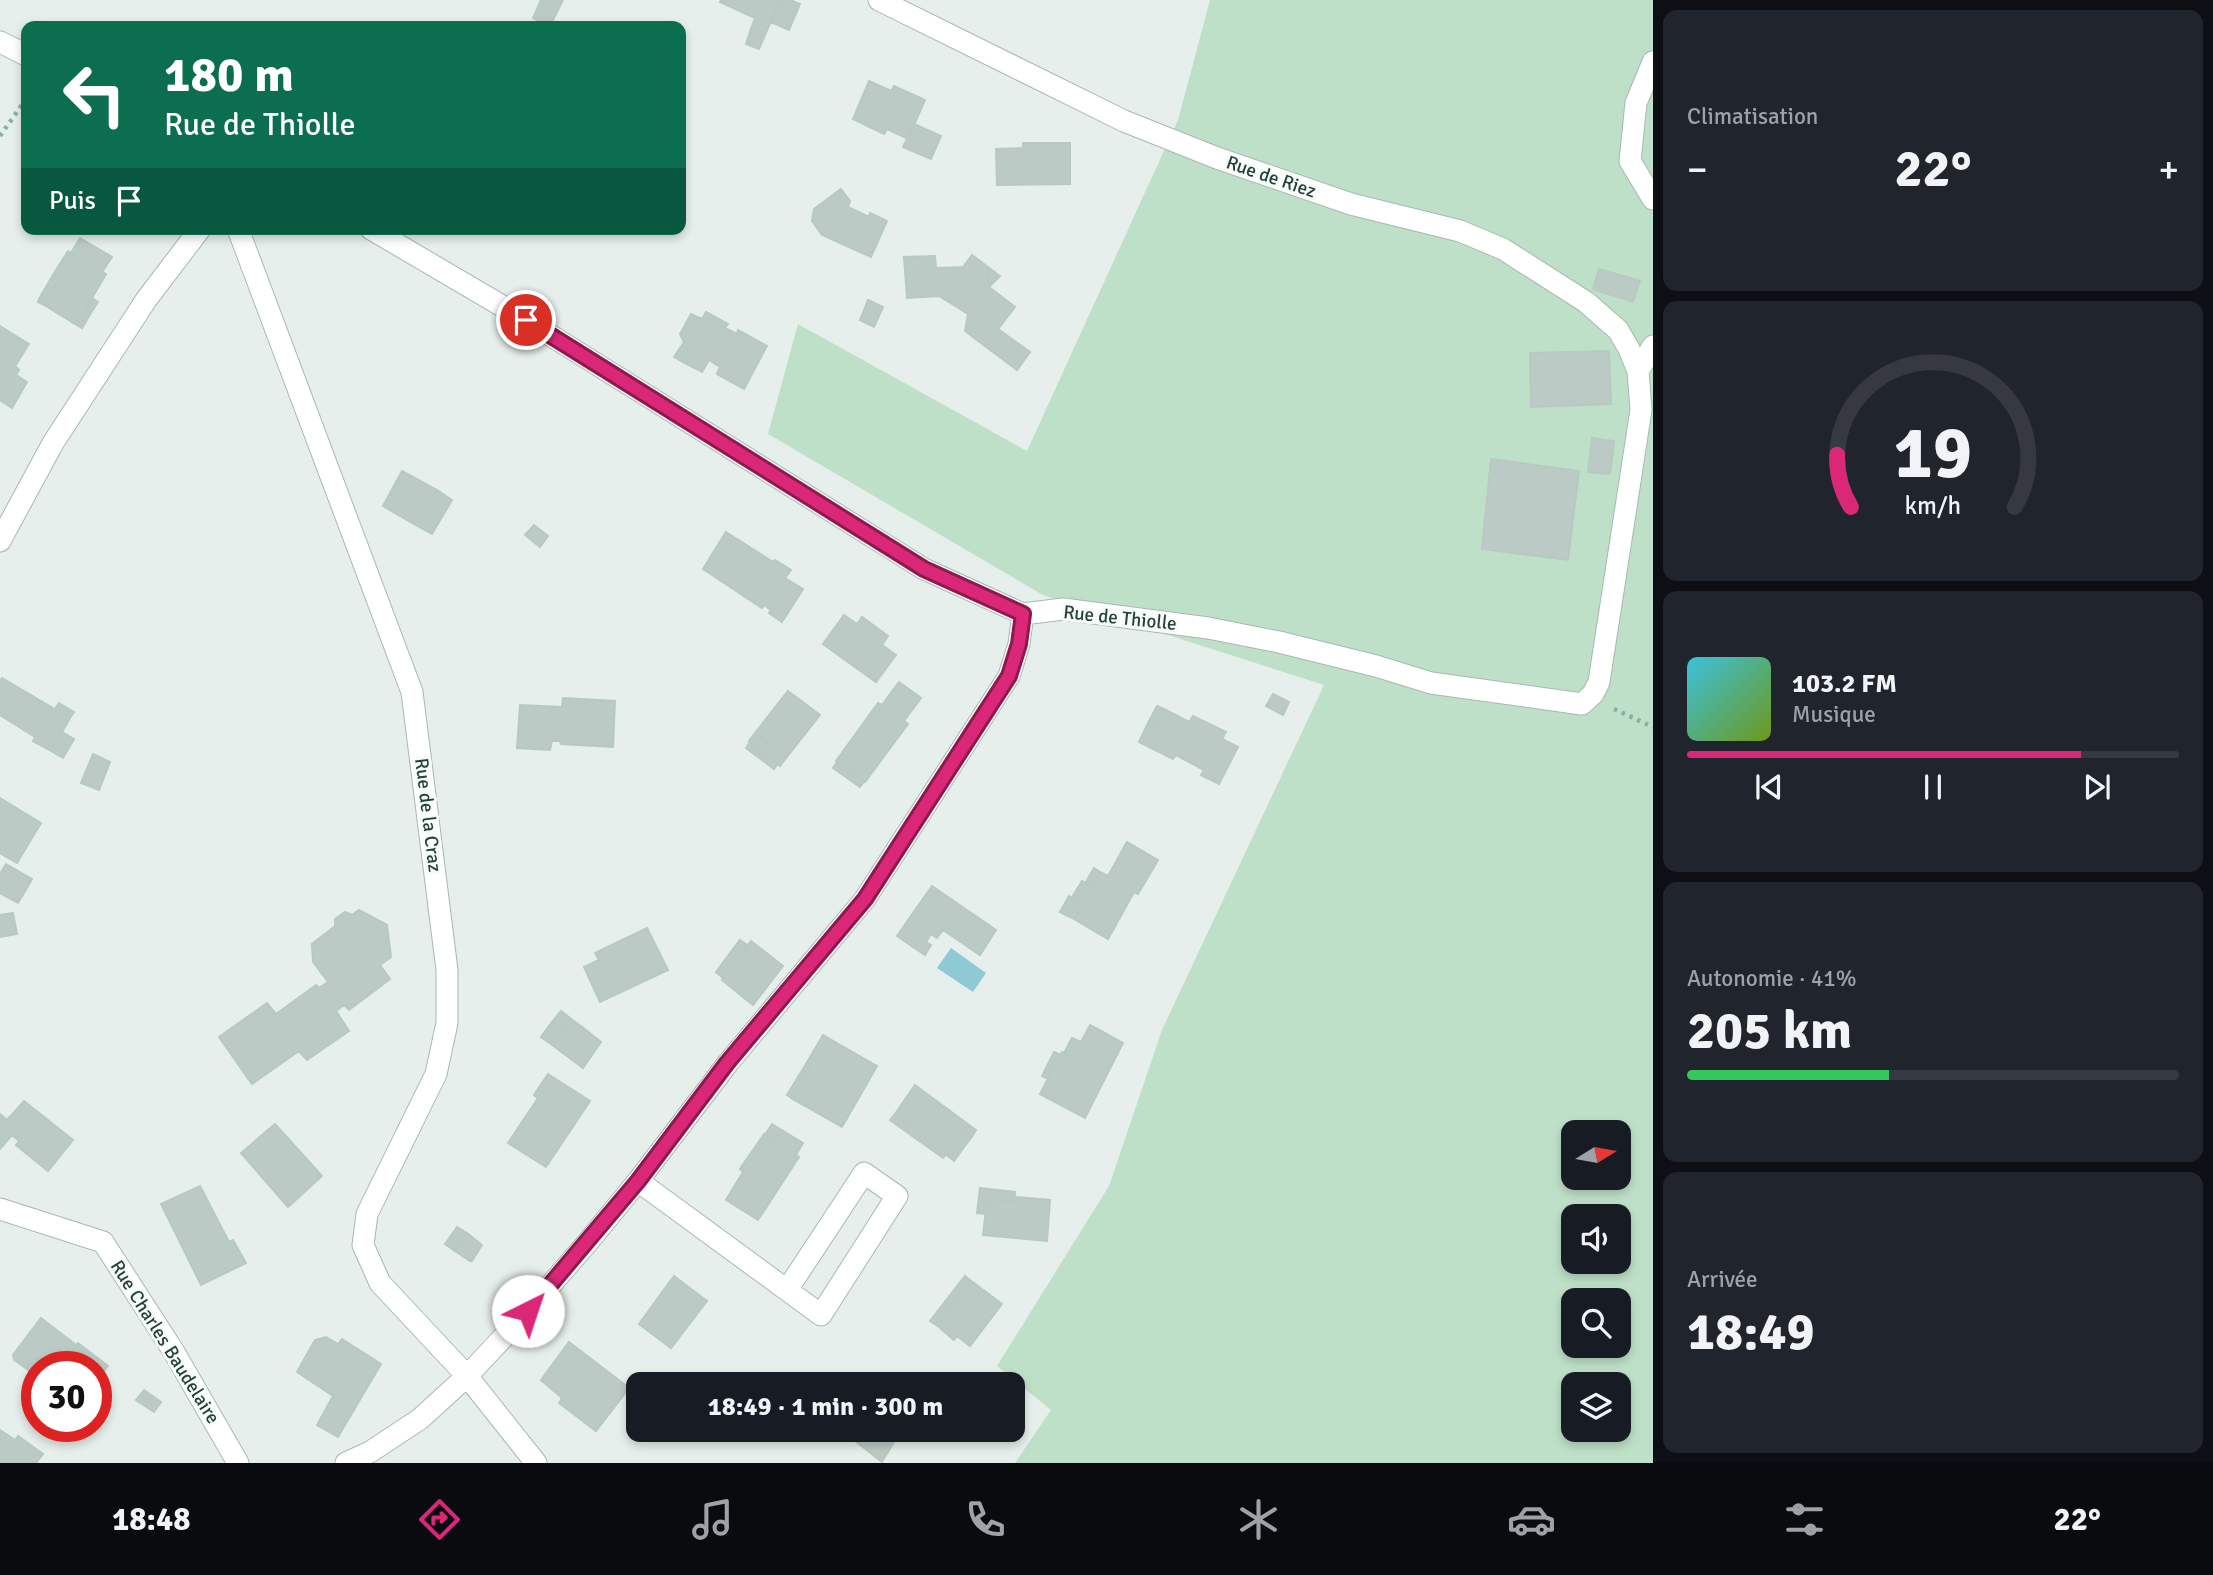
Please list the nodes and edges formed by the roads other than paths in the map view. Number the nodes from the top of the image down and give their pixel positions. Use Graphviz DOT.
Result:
graph roads {
  1 [pos="878,0"];
  2 [pos="0,42"];
  3 [pos="21,52"];
  4 [pos="1653,62"];
  5 [pos="1653,199"];
  6 [pos="195,235"];
  7 [pos="240,235"];
  8 [pos="380,235"];
  9 [pos="1653,346"];
  10 [pos="1637,371"];
  11 [pos="0,541"];
  12 [pos="1023,614"];
  13 [pos="638,1181"];
  14 [pos="0,1209"];
  15 [pos="787,1290"];
  16 [pos="467,1376"];
  17 [pos="238,1463"];
  18 [pos="346,1463"];
  19 [pos="536,1463"];
  1 -- 10 [label="street, Rue de Riez"];
  2 -- 3 [label="street"];
  4 -- 5 [label="street"];
  6 -- 11 [label="street"];
  7 -- 16 [label="street, Rue de la Craz"];
  8 -- 12 [label="street"];
  9 -- 10 [label="street"];
  10 -- 12 [label="street, Rue de Thiolle"];
  12 -- 13 [label="street"];
  13 -- 15 [label="street"];
  13 -- 16 [label="street"];
  14 -- 17 [label="street, Rue Charles Baudelaire"];
  15 -- 15 [label="street"];
  16 -- 18 [label="street"];
  16 -- 19 [label="street, Rue de la Craz"];
}
